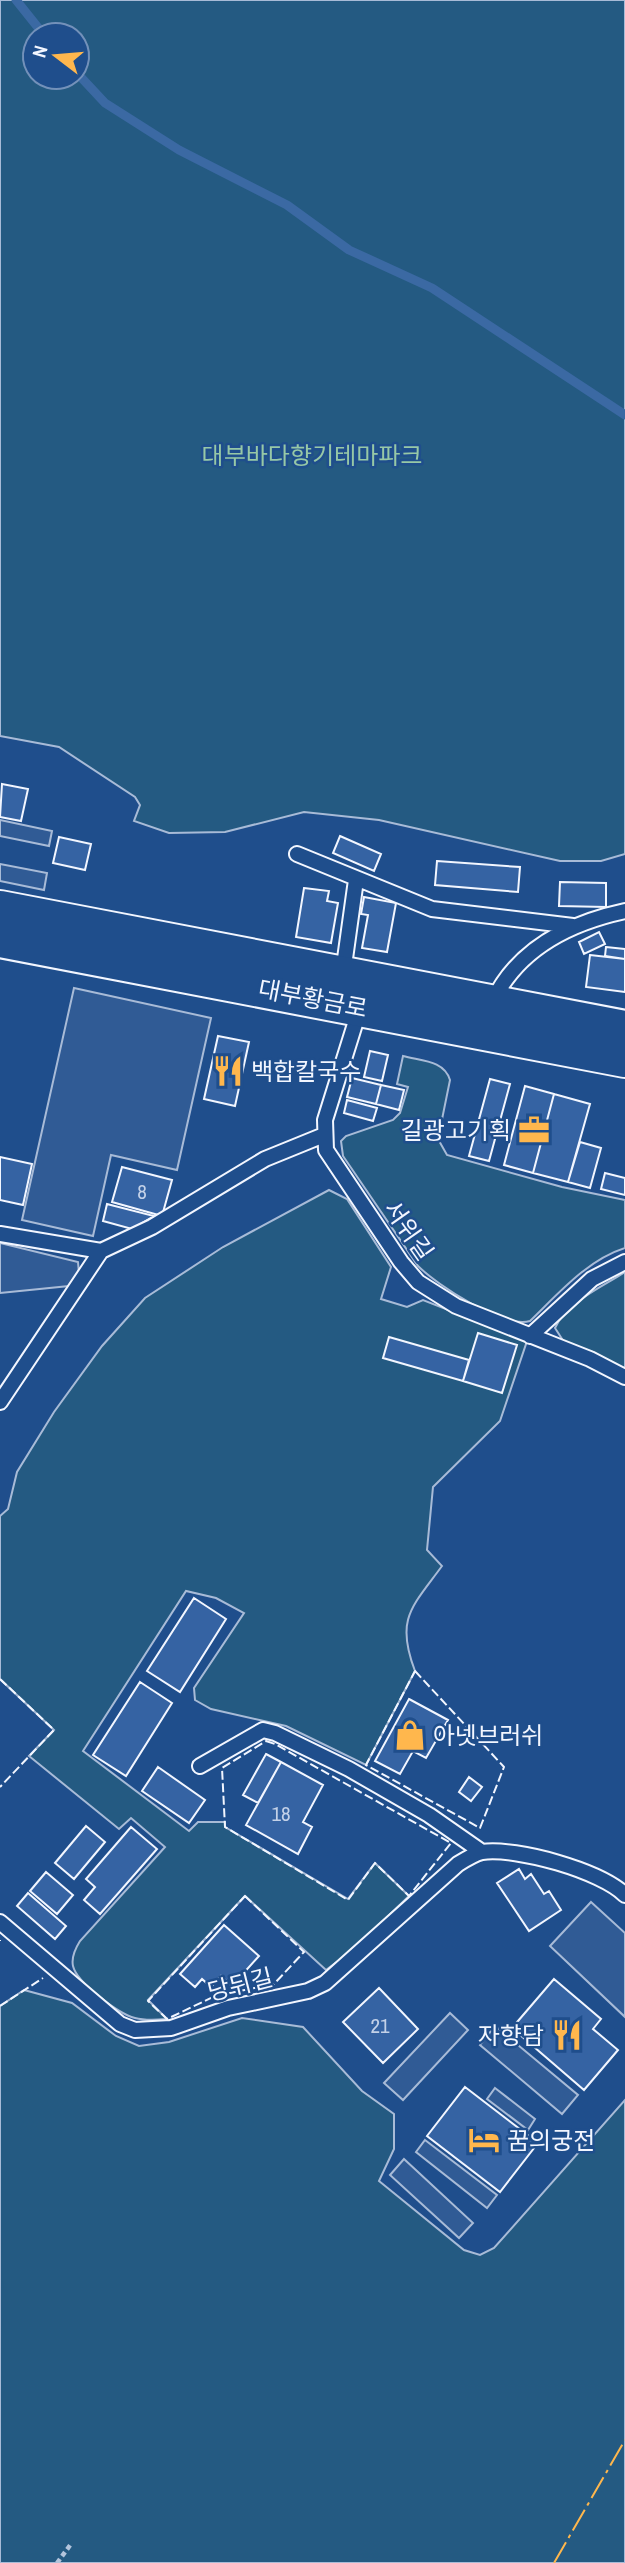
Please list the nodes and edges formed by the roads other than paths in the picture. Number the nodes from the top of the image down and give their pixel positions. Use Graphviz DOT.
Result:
graph roads {
  1 [pos="297,854"];
  2 [pos="356,880"];
  3 [pos="0,910"];
  4 [pos="625,911"];
  5 [pos="573,926"];
  6 [pos="0,938"];
  7 [pos="356,987"];
  8 [pos="491,1004"];
  9 [pos="625,1030"];
  10 [pos="625,1058"];
  11 [pos="324,1135"];
  12 [pos="0,1234"];
  13 [pos="101,1251"];
  14 [pos="625,1262"];
  15 [pos="530,1336"];
  16 [pos="625,1377"];
  17 [pos="0,1402"];
  18 [pos="200,1766"];
  19 [pos="482,1852"];
  20 [pos="625,1895"];
  21 [pos="0,1922"];
  1 -- 2 [label="lane"];
  2 -- 5 [label="lane"];
  2 -- 7 [label="lane, 대부황금로"];
  3 -- 7 [label="main road, 대부황금로"];
  4 -- 5 [label="lane"];
  5 -- 8 [label="lane"];
  6 -- 7 [label="main road, 대부황금로"];
  7 -- 8 [label="main road, 대부황금로"];
  7 -- 10 [label="main road, 대부황금로"];
  7 -- 11 [label="lane"];
  8 -- 9 [label="main road, 대부황금로"];
  11 -- 13 [label="lane"];
  11 -- 15 [label="lane, 서위길"];
  12 -- 13 [label="lane"];
  13 -- 17 [label="lane"];
  14 -- 15 [label="lane"];
  15 -- 16 [label="lane, 서위길"];
  18 -- 19 [label="lane"];
  19 -- 20 [label="lane"];
  19 -- 21 [label="lane, 당뒤길"];
}
